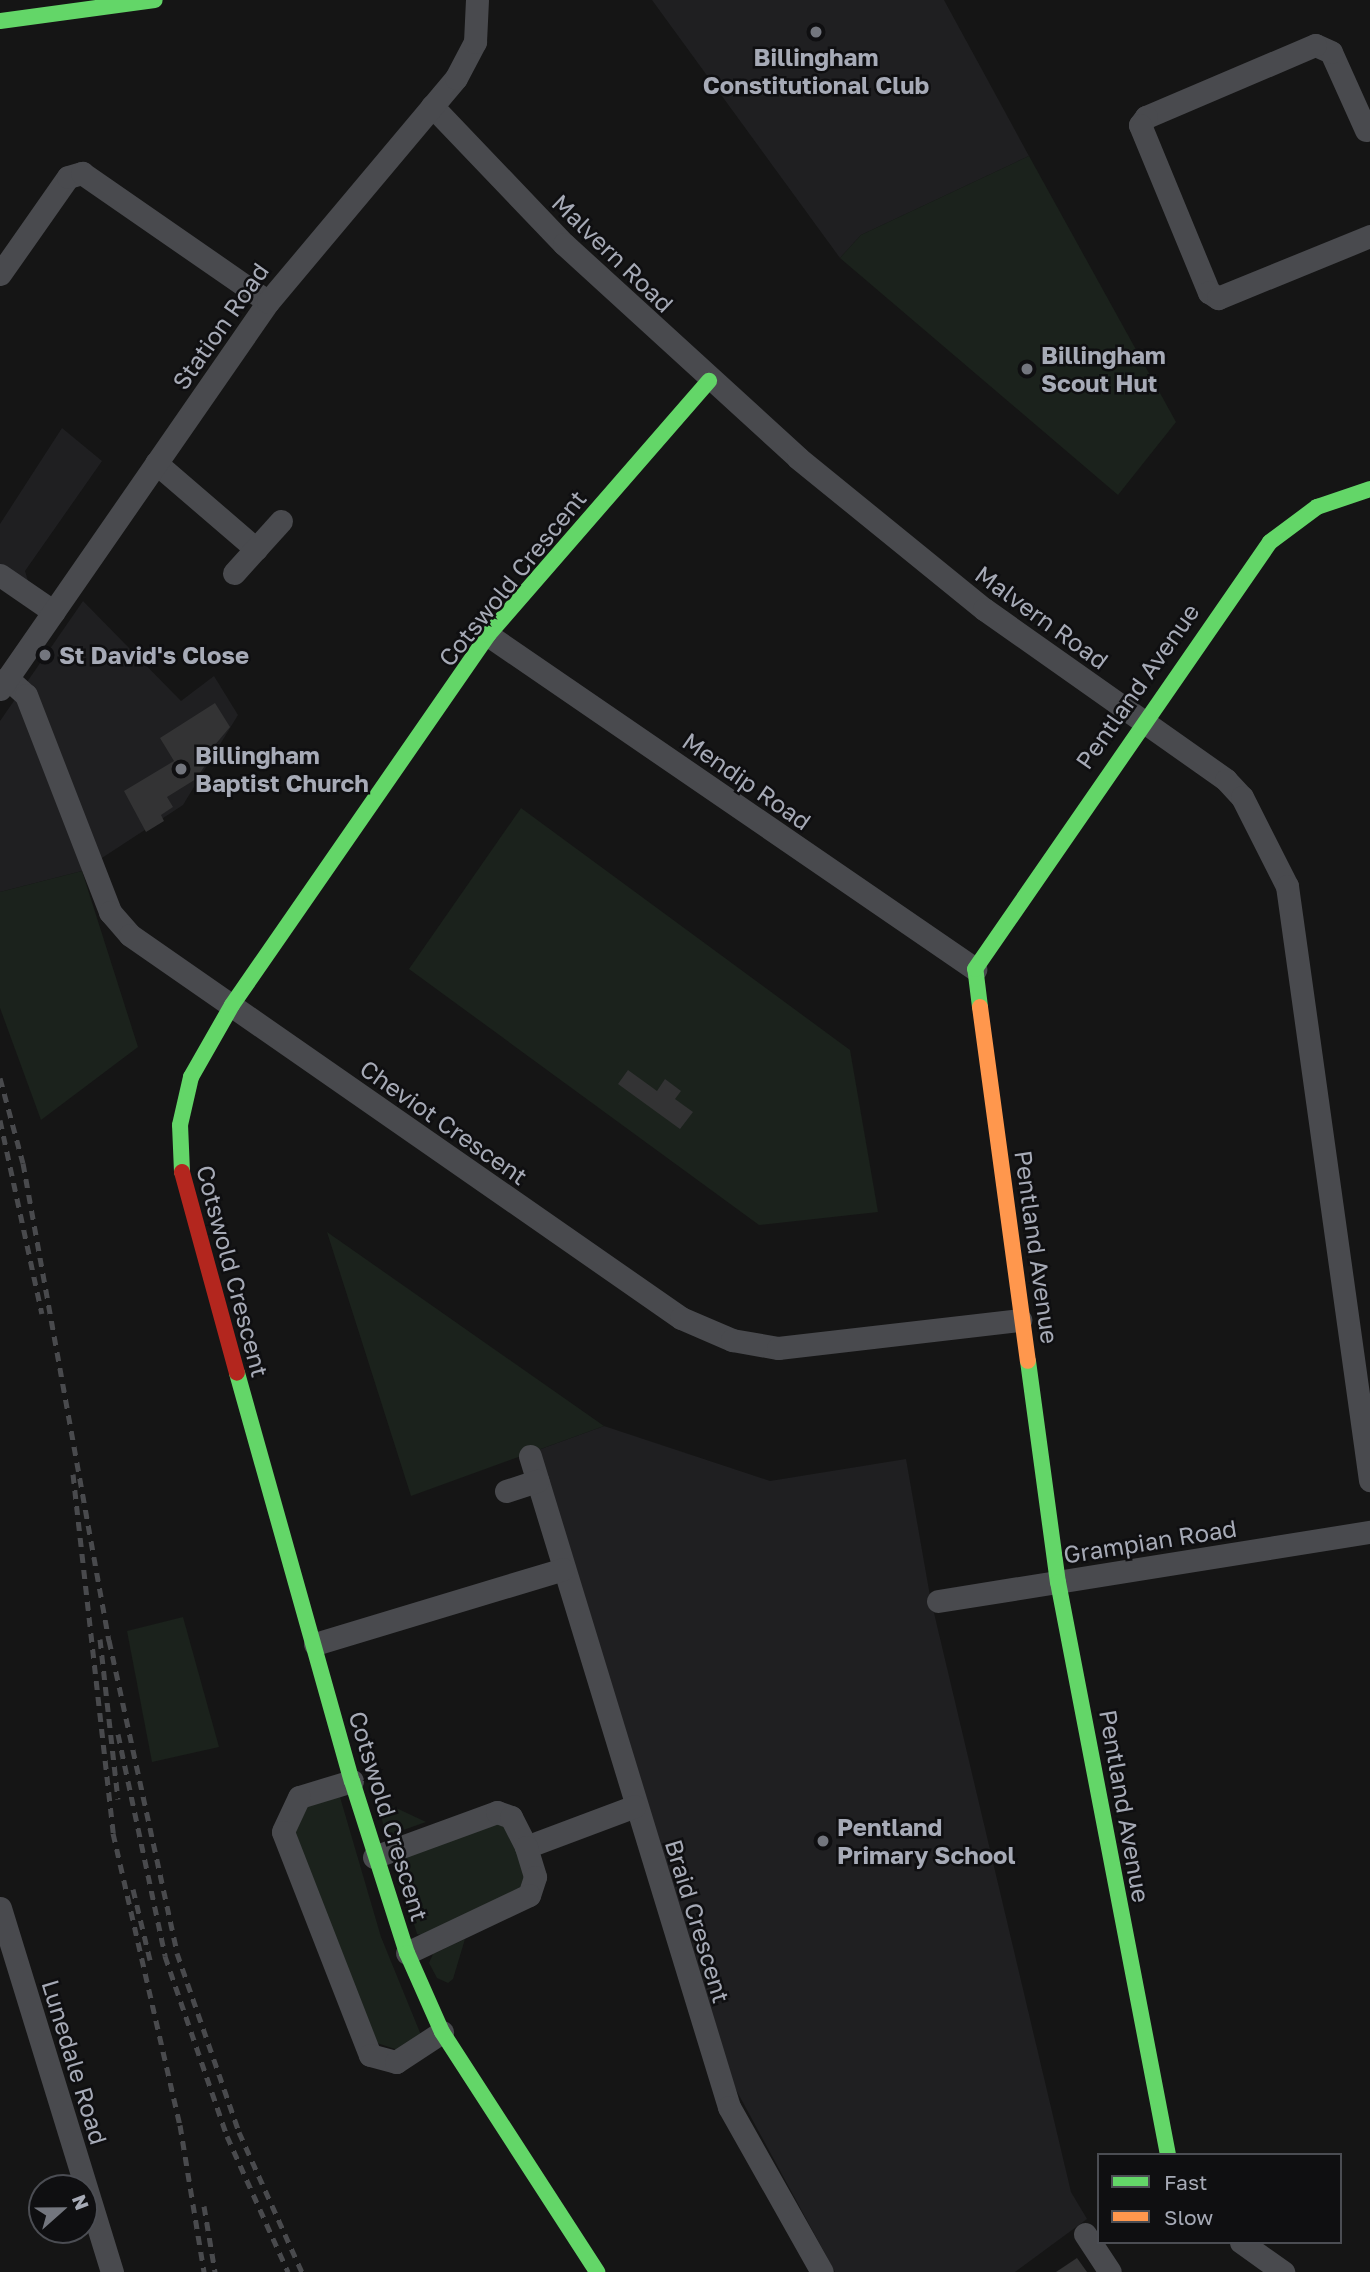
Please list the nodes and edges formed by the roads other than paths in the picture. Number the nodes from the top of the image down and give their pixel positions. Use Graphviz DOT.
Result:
graph roads {
  1 [pos="155,0"];
  2 [pos="477,0"];
  3 [pos="0,21"];
  4 [pos="432,106"];
  5 [pos="1369,133"];
  6 [pos="1370,236"];
  7 [pos="0,274"];
  8 [pos="268,302"];
  9 [pos="709,381"];
  10 [pos="156,463"];
  11 [pos="1370,489"];
  12 [pos="281,521"];
  13 [pos="256,549"];
  14 [pos="234,573"];
  15 [pos="0,575"];
  16 [pos="54,612"];
  17 [pos="488,635"];
  18 [pos="4,684"];
  19 [pos="1144,722"];
  20 [pos="975,969"];
  21 [pos="232,1005"];
  22 [pos="1020,1320"];
  23 [pos="530,1456"];
  24 [pos="1370,1480"];
  25 [pos="537,1481"];
  26 [pos="506,1491"];
  27 [pos="1370,1532"];
  28 [pos="563,1569"];
  29 [pos="1058,1582"];
  30 [pos="938,1601"];
  31 [pos="315,1644"];
  32 [pos="352,1781"];
  33 [pos="635,1806"];
  34 [pos="526,1847"];
  35 [pos="374,1857"];
  36 [pos="0,1908"];
  37 [pos="407,1953"];
  38 [pos="442,2032"];
  39 [pos="1168,2153"];
  40 [pos="1092,2238"];
  41 [pos="1244,2244"];
  42 [pos="112,2272"];
  43 [pos="597,2272"];
  44 [pos="822,2272"];
  45 [pos="1110,2272"];
  46 [pos="1283,2272"];
  1 -- 3 [label="street"];
  2 -- 4 [label="street, Station Road"];
  4 -- 8 [label="street, Station Road"];
  4 -- 9 [label="street, Malvern Road"];
  5 -- 6 [label="street"];
  7 -- 8 [label="street"];
  8 -- 10 [label="street, Station Road"];
  9 -- 17 [label="street, Cotswold Crescent"];
  9 -- 19 [label="street, Malvern Road"];
  10 -- 13 [label="street"];
  10 -- 16 [label="street, Station Road"];
  11 -- 19 [label="street, Pentland Avenue"];
  12 -- 13 [label="street"];
  13 -- 14 [label="street"];
  15 -- 16 [label="street"];
  16 -- 18 [label="street, Station Road"];
  17 -- 20 [label="street, Mendip Road"];
  17 -- 21 [label="street, Cotswold Crescent"];
  18 -- 21 [label="street, Cheviot Crescent"];
  19 -- 20 [label="street, Pentland Avenue"];
  19 -- 24 [label="street, Malvern Road"];
  20 -- 22 [label="street, Pentland Avenue"];
  21 -- 22 [label="street, Cheviot Crescent"];
  21 -- 31 [label="street, Cotswold Crescent"];
  22 -- 29 [label="street, Pentland Avenue"];
  23 -- 25 [label="street, Braid Crescent"];
  25 -- 26 [label="street"];
  25 -- 28 [label="street, Braid Crescent"];
  27 -- 29 [label="street, Grampian Road"];
  28 -- 31 [label="street"];
  28 -- 33 [label="street, Braid Crescent"];
  29 -- 30 [label="street, Grampian Road"];
  29 -- 39 [label="street, Pentland Avenue"];
  31 -- 32 [label="street, Cotswold Crescent"];
  32 -- 35 [label="street, Cotswold Crescent"];
  32 -- 38 [label="street"];
  33 -- 34 [label="street"];
  33 -- 44 [label="street, Braid Crescent"];
  34 -- 35 [label="street"];
  34 -- 37 [label="street"];
  35 -- 37 [label="street, Cotswold Crescent"];
  36 -- 42 [label="street, Lunedale Road"];
  37 -- 38 [label="street, Cotswold Crescent"];
  38 -- 43 [label="street, Cotswold Crescent"];
  40 -- 45 [label="street"];
  41 -- 46 [label="street"];
}
